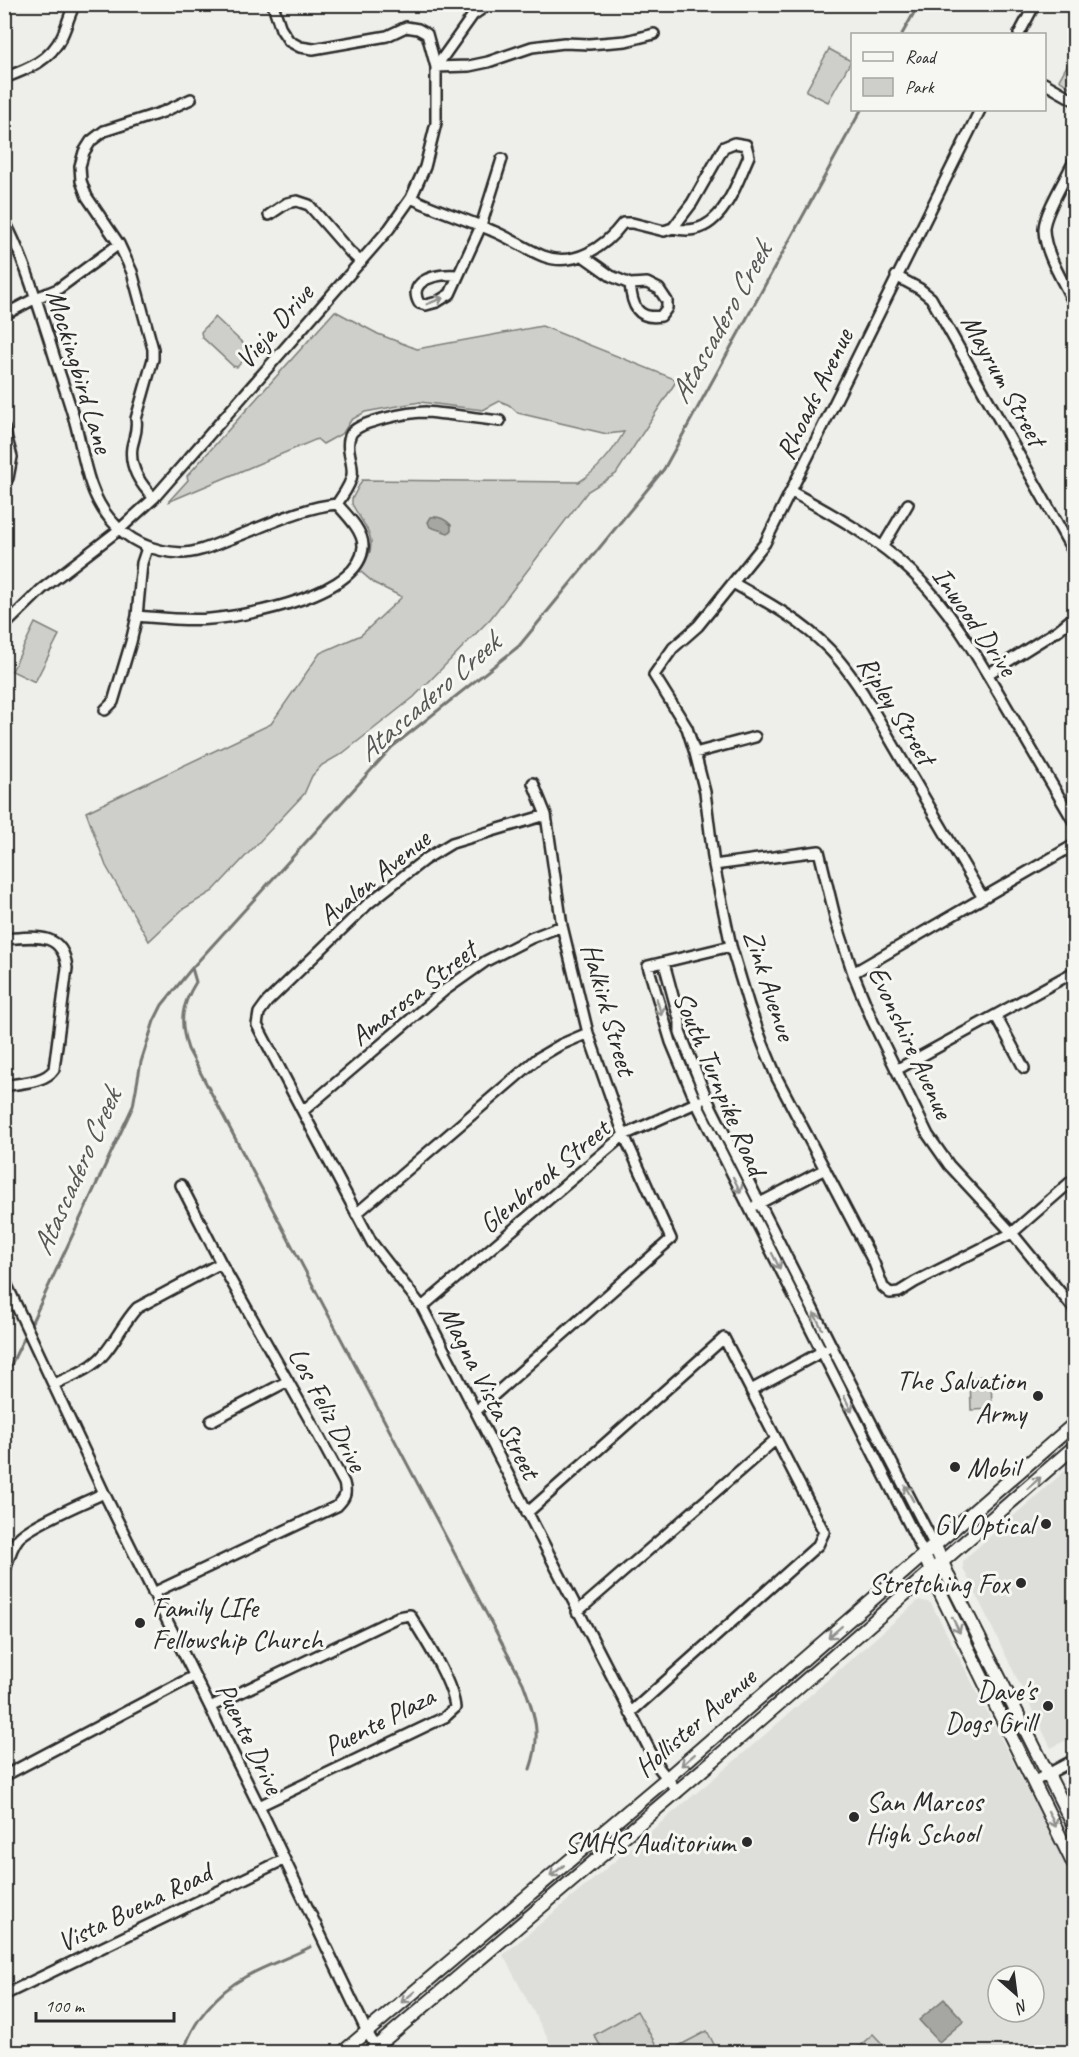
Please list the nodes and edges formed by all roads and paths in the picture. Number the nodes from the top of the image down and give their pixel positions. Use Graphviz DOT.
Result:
graph roads {
  1 [pos="75,4"];
  2 [pos="489,4"];
  3 [pos="1035,4"];
  4 [pos="273,5"];
  5 [pos="1020,33"];
  6 [pos="654,34"];
  7 [pos="436,67"];
  8 [pos="4,78"];
  9 [pos="1046,84"];
  10 [pos="191,99"];
  11 [pos="1074,100"];
  12 [pos="979,111"];
  13 [pos="502,159"];
  14 [pos="1074,161"];
  15 [pos="411,198"];
  16 [pos="269,215"];
  17 [pos="4,220"];
  18 [pos="481,226"];
  19 [pos="673,228"];
  20 [pos="119,244"];
  21 [pos="583,256"];
  22 [pos="361,262"];
  23 [pos="457,275"];
  24 [pos="896,276"];
  25 [pos="630,284"];
  26 [pos="36,298"];
  27 [pos="1074,304"];
  28 [pos="4,315"];
  29 [pos="500,421"];
  30 [pos="4,428"];
  31 [pos="8,478"];
  32 [pos="792,492"];
  33 [pos="154,498"];
  34 [pos="338,504"];
  35 [pos="908,504"];
  36 [pos="120,529"];
  37 [pos="883,546"];
  38 [pos="147,548"];
  39 [pos="1074,553"];
  40 [pos="733,583"];
  41 [pos="137,616"];
  42 [pos="1074,617"];
  43 [pos="4,626"];
  44 [pos="988,674"];
  45 [pos="654,675"];
  46 [pos="105,710"];
  47 [pos="755,737"];
  48 [pos="696,753"];
  49 [pos="533,783"];
  50 [pos="546,815"];
  51 [pos="1074,822"];
  52 [pos="1074,845"];
  53 [pos="714,865"];
  54 [pos="982,898"];
  55 [pos="562,926"];
  56 [pos="4,939"];
  57 [pos="731,946"];
  58 [pos="664,963"];
  59 [pos="853,972"];
  60 [pos="1074,972"];
  61 [pos="996,1016"];
  62 [pos="258,1018"];
  63 [pos="588,1033"];
  64 [pos="1024,1068"];
  65 [pos="896,1070"];
  66 [pos="4,1086"];
  67 [pos="706,1097"];
  68 [pos="696,1102"];
  69 [pos="303,1112"];
  70 [pos="624,1136"];
  71 [pos="825,1169"];
  72 [pos="1074,1179"];
  73 [pos="182,1185"];
  74 [pos="759,1203"];
  75 [pos="749,1209"];
  76 [pos="356,1214"];
  77 [pos="1012,1233"];
  78 [pos="221,1263"];
  79 [pos="4,1279"];
  80 [pos="14,1298"];
  81 [pos="4,1306"];
  82 [pos="422,1307"];
  83 [pos="1074,1309"];
  84 [pos="832,1347"];
  85 [pos="822,1352"];
  86 [pos="288,1381"];
  87 [pos="55,1384"];
  88 [pos="751,1390"];
  89 [pos="476,1411"];
  90 [pos="211,1421"];
  91 [pos="1074,1424"];
  92 [pos="775,1440"];
  93 [pos="1074,1447"];
  94 [pos="104,1492"];
  95 [pos="343,1500"];
  96 [pos="355,1503"];
  97 [pos="527,1514"];
  98 [pos="935,1546"];
  99 [pos="924,1554"];
  100 [pos="942,1563"];
  101 [pos="931,1572"];
  102 [pos="4,1574"];
  103 [pos="153,1593"];
  104 [pos="577,1612"];
  105 [pos="194,1676"];
  106 [pos="210,1707"];
  107 [pos="630,1713"];
  108 [pos="1074,1760"];
  109 [pos="1048,1774"];
  110 [pos="4,1776"];
  111 [pos="666,1779"];
  112 [pos="1033,1782"];
  113 [pos="678,1792"];
  114 [pos="259,1806"];
  115 [pos="1074,1826"];
  116 [pos="284,1860"];
  117 [pos="1074,1865"];
  118 [pos="4,1995"];
  119 [pos="367,2032"];
  120 [pos="375,2051"];
  121 [pos="343,2052"];
  1 -- 8 [label="street"];
  2 -- 7 [label="street"];
  3 -- 5 [label="street"];
  4 -- 7 [label="street, Vieja Drive"];
  6 -- 7 [label="street"];
  7 -- 15 [label="street, Vieja Drive"];
  9 -- 11 [label="street"];
  10 -- 20 [label="street"];
  12 -- 24 [label="street, Rhoads Avenue"];
  13 -- 18 [label="street"];
  14 -- 27 [label="street"];
  15 -- 18 [label="street"];
  15 -- 22 [label="street, Vieja Drive"];
  16 -- 22 [label="street"];
  17 -- 26 [label="street, Mockingbird Lane"];
  18 -- 21 [label="street"];
  18 -- 23 [label="street"];
  19 -- 19 [label="street"];
  19 -- 21 [label="street"];
  20 -- 26 [label="street"];
  20 -- 33 [label="street"];
  21 -- 25 [label="street"];
  22 -- 33 [label="street, Vieja Drive"];
  23 -- 23 [label="street, one-way"];
  24 -- 32 [label="street, Rhoads Avenue"];
  24 -- 39 [label="street, Mayrum Street"];
  25 -- 25 [label="street"];
  26 -- 28 [label="street"];
  26 -- 36 [label="street, Mockingbird Lane"];
  29 -- 34 [label="street"];
  30 -- 31 [label="street"];
  32 -- 37 [label="street, Inwood Drive"];
  32 -- 40 [label="street, Rhoads Avenue"];
  33 -- 36 [label="street, Vieja Drive"];
  34 -- 38 [label="street"];
  34 -- 41 [label="street"];
  35 -- 37 [label="street"];
  36 -- 38 [label="street, Mockingbird Lane"];
  36 -- 43 [label="street, Vieja Drive"];
  37 -- 44 [label="street, Inwood Drive"];
  38 -- 41 [label="street"];
  40 -- 45 [label="street, Rhoads Avenue"];
  40 -- 54 [label="street, Ripley Street"];
  41 -- 46 [label="street"];
  42 -- 44 [label="street"];
  44 -- 51 [label="street, Inwood Drive"];
  45 -- 48 [label="street, Zink Avenue"];
  47 -- 48 [label="street"];
  48 -- 53 [label="street, Zink Avenue"];
  49 -- 50 [label="street, Halkirk Street"];
  50 -- 55 [label="street, Halkirk Street"];
  50 -- 62 [label="street, Avalon Avenue"];
  52 -- 54 [label="street"];
  53 -- 57 [label="street, Zink Avenue"];
  53 -- 59 [label="street, Evonshire Avenue"];
  54 -- 59 [label="street"];
  55 -- 63 [label="street, Halkirk Street"];
  55 -- 69 [label="street, Amarosa Street"];
  56 -- 66 [label="street"];
  57 -- 58 [label="street"];
  57 -- 71 [label="street, Zink Avenue"];
  58 -- 67 [label="street, South Turnpike Road"];
  58 -- 68 [label="street, South Turnpike Road, one-way"];
  59 -- 65 [label="street, Evonshire Avenue"];
  60 -- 61 [label="street"];
  61 -- 64 [label="street"];
  61 -- 65 [label="street"];
  62 -- 69 [label="street, Magna Vista Street"];
  63 -- 70 [label="street, Halkirk Street"];
  63 -- 76 [label="street"];
  65 -- 77 [label="street, Evonshire Avenue"];
  67 -- 68 [label="street, Glenbrook Street"];
  67 -- 74 [label="street, South Turnpike Road"];
  68 -- 70 [label="street, Glenbrook Street"];
  68 -- 75 [label="street, South Turnpike Road, one-way"];
  69 -- 76 [label="street, Magna Vista Street"];
  70 -- 82 [label="street, Glenbrook Street"];
  70 -- 89 [label="street, Halkirk Street"];
  71 -- 74 [label="street"];
  71 -- 77 [label="street, Zink Avenue"];
  72 -- 77 [label="street"];
  73 -- 78 [label="street, Los Feliz Drive"];
  74 -- 75 [label="street"];
  84 -- 74 [label="street, South Turnpike Road, one-way"];
  75 -- 85 [label="street, South Turnpike Road, one-way"];
  76 -- 82 [label="street, Magna Vista Street"];
  77 -- 83 [label="street, Evonshire Avenue"];
  78 -- 86 [label="street, Los Feliz Drive"];
  78 -- 87 [label="street"];
  79 -- 80 [label="street, Puente Drive"];
  80 -- 81 [label="street"];
  80 -- 87 [label="street, Puente Drive"];
  82 -- 89 [label="street, Magna Vista Street"];
  84 -- 85 [label="street"];
  98 -- 84 [label="street, South Turnpike Road, one-way"];
  85 -- 88 [label="street"];
  85 -- 99 [label="street, South Turnpike Road, one-way"];
  86 -- 90 [label="street"];
  86 -- 95 [label="street, Los Feliz Drive"];
  87 -- 94 [label="street, Puente Drive"];
  88 -- 92 [label="street"];
  88 -- 97 [label="street"];
  89 -- 97 [label="street, Magna Vista Street"];
  91 -- 98 [label="main road, Hollister Avenue"];
  92 -- 104 [label="street"];
  92 -- 107 [label="street"];
  100 -- 93 [label="main road, Hollister Avenue, one-way"];
  94 -- 102 [label="street"];
  94 -- 103 [label="street, Puente Drive"];
  95 -- 96 [label="street"];
  95 -- 103 [label="street, Los Feliz Drive"];
  97 -- 104 [label="street, Magna Vista Street"];
  98 -- 99 [label="main road, Hollister Avenue"];
  98 -- 100 [label="main road, South Turnpike Road"];
  99 -- 101 [label="main road, South Turnpike Road"];
  99 -- 111 [label="main road, Hollister Avenue, one-way"];
  100 -- 101 [label="main road, Hollister Avenue"];
  100 -- 109 [label="main road, South Turnpike Road"];
  101 -- 112 [label="main road, South Turnpike Road, one-way"];
  101 -- 113 [label="main road, Hollister Avenue"];
  103 -- 105 [label="street, Puente Drive"];
  104 -- 107 [label="street, Magna Vista Street"];
  105 -- 106 [label="street, Puente Drive"];
  105 -- 110 [label="street"];
  106 -- 114 [label="street, Puente Drive"];
  106 -- 114 [label="street, Puente Plaza"];
  107 -- 111 [label="street, Magna Vista Street"];
  108 -- 109 [label="street"];
  109 -- 112 [label="street"];
  109 -- 115 [label="main road, South Turnpike Road"];
  111 -- 113 [label="street, Magna Vista Street"];
  111 -- 119 [label="main road, Hollister Avenue, one-way"];
  112 -- 117 [label="main road, South Turnpike Road, one-way"];
  113 -- 120 [label="main road, Hollister Avenue"];
  114 -- 116 [label="street, Puente Drive"];
  116 -- 118 [label="street, Vista Buena Road"];
  116 -- 119 [label="street, Puente Drive"];
  119 -- 120 [label="street, Puente Drive"];
  119 -- 121 [label="main road, Hollister Avenue"];
}
